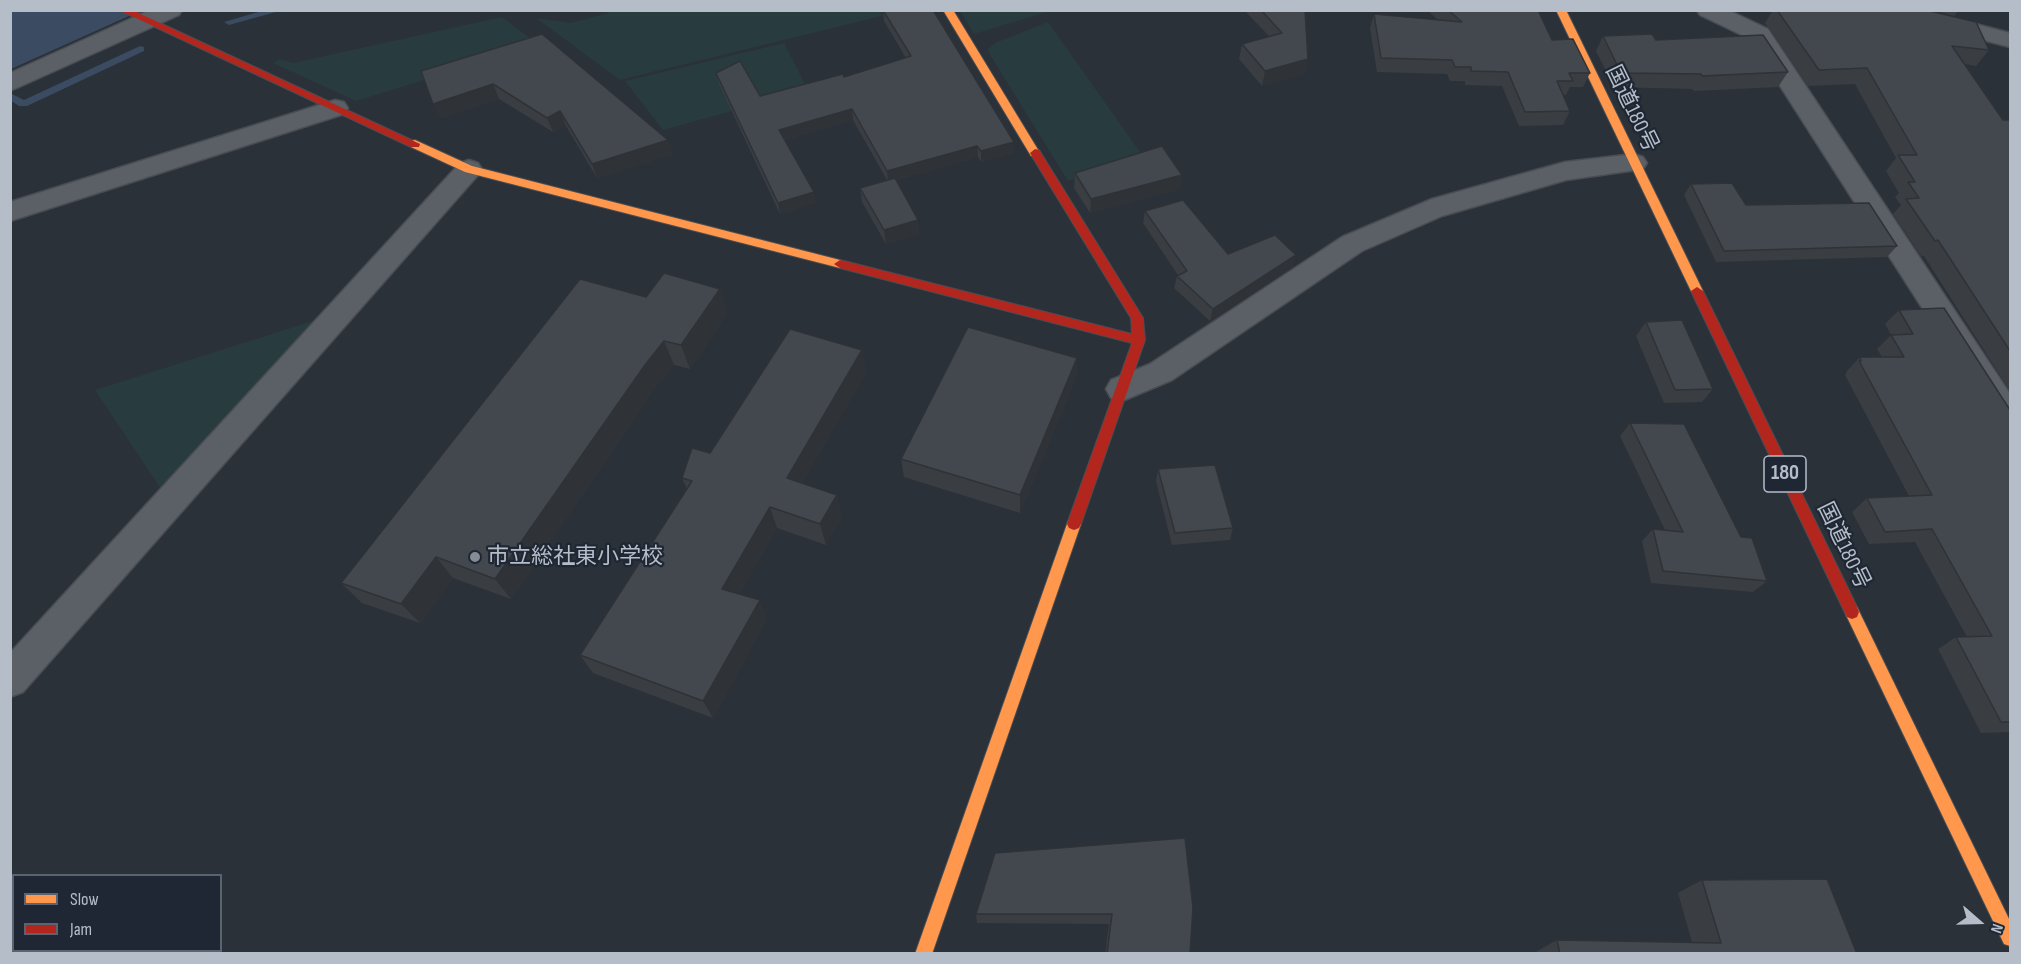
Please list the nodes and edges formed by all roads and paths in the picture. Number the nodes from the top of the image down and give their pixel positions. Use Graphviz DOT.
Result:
graph roads {
  1 [pos="123,10"];
  2 [pos="171,10"];
  3 [pos="948,10"];
  4 [pos="1560,10"];
  5 [pos="1708,10"];
  6 [pos="1766,13"];
  7 [pos="1919,17"];
  8 [pos="143,19"];
  9 [pos="1740,23"];
  10 [pos="2010,40"];
  11 [pos="10,83"];
  12 [pos="335,108"];
  13 [pos="1634,163"];
  14 [pos="469,170"];
  15 [pos="10,212"];
  16 [pos="1139,340"];
  17 [pos="1122,389"];
  18 [pos="2010,419"];
  19 [pos="10,680"];
  20 [pos="2010,938"];
  21 [pos="923,954"];
  1 -- 8 [label="main road"];
  2 -- 8 [label="street"];
  3 -- 16 [label="main road"];
  4 -- 13 [label="main road, 国道180号 / 180"];
  5 -- 9 [label="street"];
  6 -- 9 [label="street"];
  7 -- 10 [label="street"];
  8 -- 11 [label="street"];
  8 -- 12 [label="main road"];
  9 -- 18 [label="street"];
  12 -- 14 [label="main road"];
  12 -- 15 [label="street"];
  13 -- 17 [label="street"];
  13 -- 20 [label="main road, 国道180号 / 180"];
  14 -- 16 [label="main road"];
  14 -- 19 [label="street"];
  16 -- 17 [label="main road"];
  17 -- 21 [label="main road"];
}
